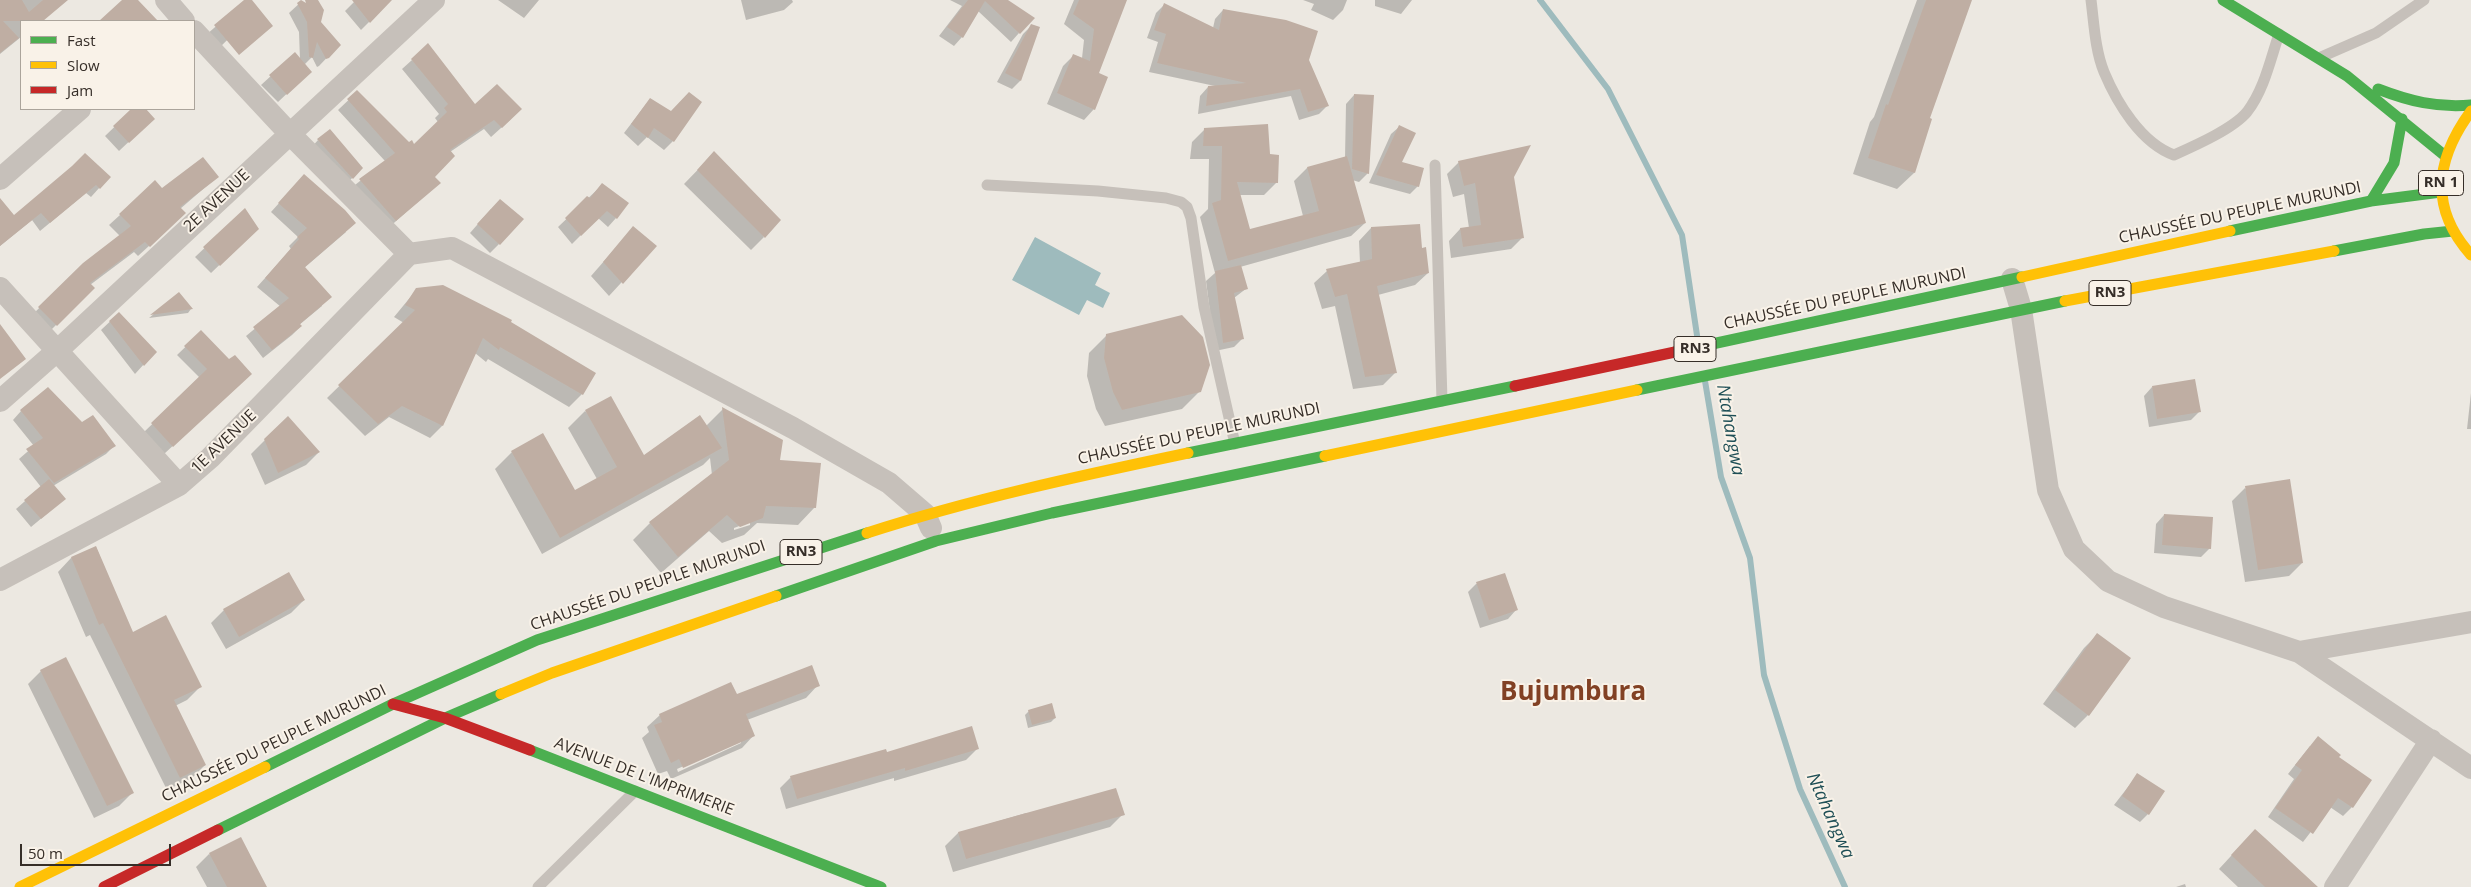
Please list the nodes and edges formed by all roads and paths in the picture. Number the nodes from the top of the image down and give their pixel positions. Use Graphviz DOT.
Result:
graph roads {
  1 [pos="166,0"];
  2 [pos="434,0"];
  3 [pos="2091,0"];
  4 [pos="2223,0"];
  5 [pos="2424,0"];
  6 [pos="183,20"];
  7 [pos="195,34"];
  8 [pos="2278,34"];
  9 [pos="2317,58"];
  10 [pos="2347,76"];
  11 [pos="2471,105"];
  12 [pos="79,110"];
  13 [pos="2471,111"];
  14 [pos="2402,118"];
  15 [pos="289,133"];
  16 [pos="2444,155"];
  17 [pos="1435,165"];
  18 [pos="0,179"];
  19 [pos="987,185"];
  20 [pos="2441,192"];
  21 [pos="2371,201"];
  22 [pos="2453,232"];
  23 [pos="409,254"];
  24 [pos="2471,255"];
  25 [pos="2012,279"];
  26 [pos="0,288"];
  27 [pos="2021,309"];
  28 [pos="58,350"];
  29 [pos="0,401"];
  30 [pos="1442,401"];
  31 [pos="1235,444"];
  32 [pos="179,485"];
  33 [pos="925,514"];
  34 [pos="936,541"];
  35 [pos="0,580"];
  36 [pos="2471,622"];
  37 [pos="2299,652"];
  38 [pos="393,704"];
  39 [pos="445,718"];
  40 [pos="2431,740"];
  41 [pos="2471,768"];
  42 [pos="636,790"];
  43 [pos="20,887"];
  44 [pos="104,887"];
  45 [pos="538,887"];
  46 [pos="881,887"];
  47 [pos="2335,887"];
  1 -- 6 [label="street"];
  2 -- 15 [label="street, 2E AVENUE"];
  3 -- 8 [label="lane"];
  4 -- 8 [label="main road"];
  5 -- 9 [label="lane"];
  7 -- 15 [label="street"];
  8 -- 9 [label="main road"];
  9 -- 10 [label="main road"];
  10 -- 11 [label="main road"];
  10 -- 14 [label="main road"];
  12 -- 18 [label="street"];
  13 -- 16 [label="main road, RN 1"];
  14 -- 16 [label="main road"];
  14 -- 21 [label="main road"];
  15 -- 23 [label="street"];
  15 -- 28 [label="street, 2E AVENUE"];
  16 -- 20 [label="main road, RN 1"];
  17 -- 30 [label="lane"];
  19 -- 31 [label="lane"];
  20 -- 21 [label="main road, CHAUSSÉE DU PEUPLE MURUNDI / RN3"];
  20 -- 22 [label="main road, RN 1"];
  21 -- 25 [label="main road, CHAUSSÉE DU PEUPLE MURUNDI / RN3"];
  22 -- 24 [label="main road, RN 1"];
  22 -- 27 [label="main road, RN3"];
  23 -- 32 [label="street, 1E AVENUE"];
  23 -- 33 [label="street"];
  25 -- 27 [label="street"];
  25 -- 30 [label="main road, CHAUSSÉE DU PEUPLE MURUNDI / RN3"];
  26 -- 28 [label="street"];
  27 -- 34 [label="main road, RN3"];
  27 -- 37 [label="street"];
  28 -- 29 [label="street, 2E AVENUE"];
  28 -- 32 [label="street"];
  30 -- 31 [label="main road, CHAUSSÉE DU PEUPLE MURUNDI / RN3"];
  31 -- 33 [label="main road, CHAUSSÉE DU PEUPLE MURUNDI / RN3"];
  32 -- 35 [label="street, 1E AVENUE"];
  33 -- 34 [label="street"];
  33 -- 38 [label="main road, CHAUSSÉE DU PEUPLE MURUNDI / RN3"];
  34 -- 39 [label="main road, RN3"];
  36 -- 37 [label="street"];
  37 -- 40 [label="street"];
  38 -- 39 [label="main road, AVENUE DE L'IMPRIMERIE"];
  38 -- 43 [label="main road, CHAUSSÉE DU PEUPLE MURUNDI / RN3"];
  39 -- 42 [label="main road, AVENUE DE L'IMPRIMERIE"];
  39 -- 44 [label="main road, RN3"];
  40 -- 41 [label="street"];
  40 -- 47 [label="street"];
  42 -- 45 [label="lane"];
  42 -- 46 [label="main road, AVENUE DE L'IMPRIMERIE"];
}
